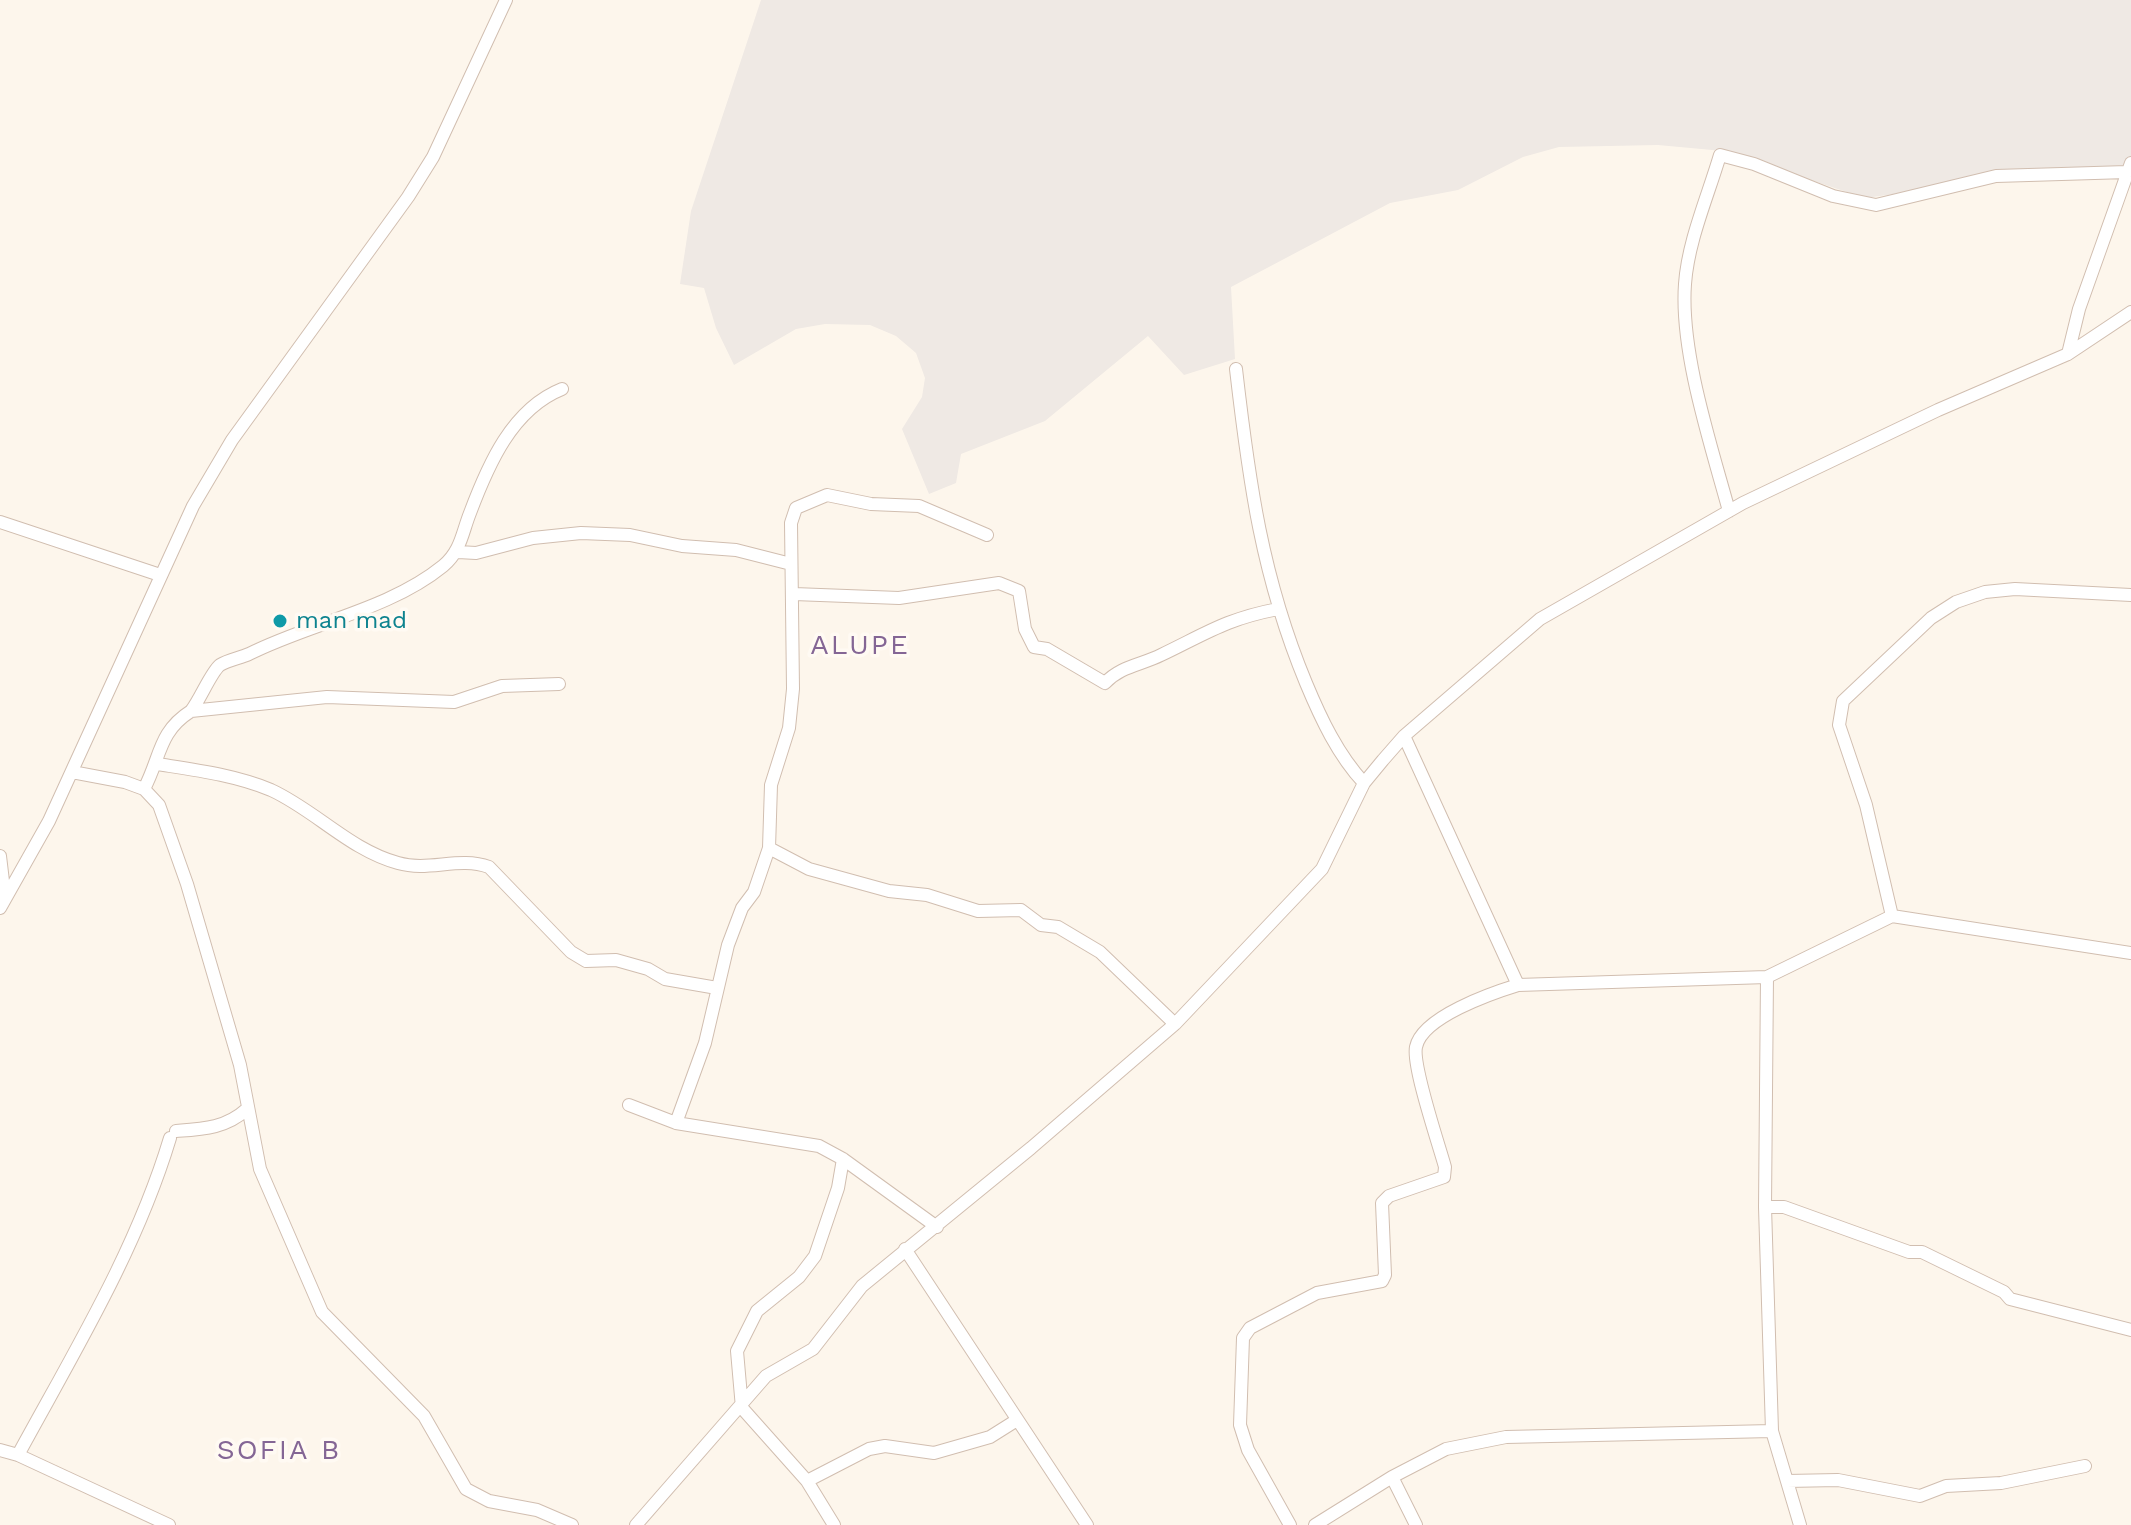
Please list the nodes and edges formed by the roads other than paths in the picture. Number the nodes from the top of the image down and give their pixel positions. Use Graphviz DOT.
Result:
graph roads {
  1 [pos="506,0"];
  2 [pos="2129,168"];
  3 [pos="2131,312"];
  4 [pos="2068,354"];
  5 [pos="1236,369"];
  6 [pos="562,389"];
  7 [pos="1729,511"];
  8 [pos="0,522"];
  9 [pos="987,535"];
  10 [pos="458,552"];
  11 [pos="791,564"];
  12 [pos="160,575"];
  13 [pos="794,594"];
  14 [pos="2131,595"];
  15 [pos="1278,609"];
  16 [pos="559,684"];
  17 [pos="191,711"];
  18 [pos="1404,736"];
  19 [pos="157,764"];
  20 [pos="72,772"];
  21 [pos="1364,783"];
  22 [pos="144,789"];
  23 [pos="769,848"];
  24 [pos="0,856"];
  25 [pos="3,903"];
  26 [pos="1892,916"];
  27 [pos="2131,953"];
  28 [pos="1767,977"];
  29 [pos="1518,985"];
  30 [pos="717,988"];
  31 [pos="1175,1024"];
  32 [pos="629,1105"];
  33 [pos="247,1109"];
  34 [pos="233,1122"];
  35 [pos="676,1123"];
  36 [pos="251,1131"];
  37 [pos="843,1159"];
  38 [pos="1765,1207"];
  39 [pos="937,1227"];
  40 [pos="905,1249"];
  41 [pos="2131,1330"];
  42 [pos="742,1408"];
  43 [pos="1017,1420"];
  44 [pos="1772,1431"];
  45 [pos="0,1450"];
  46 [pos="18,1455"];
  47 [pos="2085,1466"];
  48 [pos="1392,1477"];
  49 [pos="807,1481"];
  50 [pos="1787,1481"];
  51 [pos="169,1525"];
  52 [pos="572,1525"];
  53 [pos="636,1525"];
  54 [pos="834,1525"];
  55 [pos="1087,1525"];
  56 [pos="1290,1525"];
  57 [pos="1315,1525"];
  58 [pos="1416,1525"];
  59 [pos="1800,1525"];
  1 -- 12 [label="street"];
  2 -- 4 [label="street"];
  2 -- 7 [label="street"];
  3 -- 4 [label="street"];
  4 -- 7 [label="street"];
  5 -- 15 [label="street"];
  6 -- 10 [label="street"];
  7 -- 18 [label="street"];
  8 -- 12 [label="street"];
  9 -- 11 [label="street"];
  10 -- 11 [label="street"];
  10 -- 17 [label="street"];
  11 -- 13 [label="street"];
  12 -- 20 [label="street"];
  13 -- 15 [label="street"];
  13 -- 23 [label="street"];
  14 -- 26 [label="street"];
  15 -- 21 [label="street"];
  16 -- 17 [label="street"];
  17 -- 19 [label="street"];
  18 -- 21 [label="street"];
  18 -- 29 [label="street"];
  19 -- 22 [label="street"];
  19 -- 30 [label="street"];
  20 -- 22 [label="street"];
  20 -- 25 [label="street"];
  21 -- 31 [label="street"];
  22 -- 33 [label="street"];
  23 -- 30 [label="street"];
  23 -- 31 [label="street"];
  24 -- 25 [label="street"];
  26 -- 27 [label="street"];
  26 -- 28 [label="street"];
  28 -- 29 [label="street"];
  28 -- 38 [label="street"];
  29 -- 56 [label="street"];
  30 -- 35 [label="street"];
  31 -- 39 [label="street"];
  32 -- 35 [label="street"];
  33 -- 34 [label="street"];
  33 -- 36 [label="street"];
  34 -- 36 [label="street"];
  34 -- 46 [label="street"];
  35 -- 37 [label="street"];
  36 -- 52 [label="street"];
  37 -- 39 [label="street"];
  37 -- 42 [label="street"];
  38 -- 41 [label="street"];
  38 -- 44 [label="street"];
  39 -- 40 [label="street"];
  40 -- 42 [label="street"];
  40 -- 43 [label="street"];
  42 -- 49 [label="street"];
  42 -- 53 [label="street"];
  43 -- 49 [label="street"];
  43 -- 55 [label="street"];
  44 -- 48 [label="street"];
  44 -- 50 [label="street"];
  45 -- 46 [label="street"];
  46 -- 51 [label="street"];
  47 -- 50 [label="street"];
  48 -- 57 [label="street"];
  48 -- 58 [label="street"];
  49 -- 54 [label="street"];
  50 -- 59 [label="street"];
}
